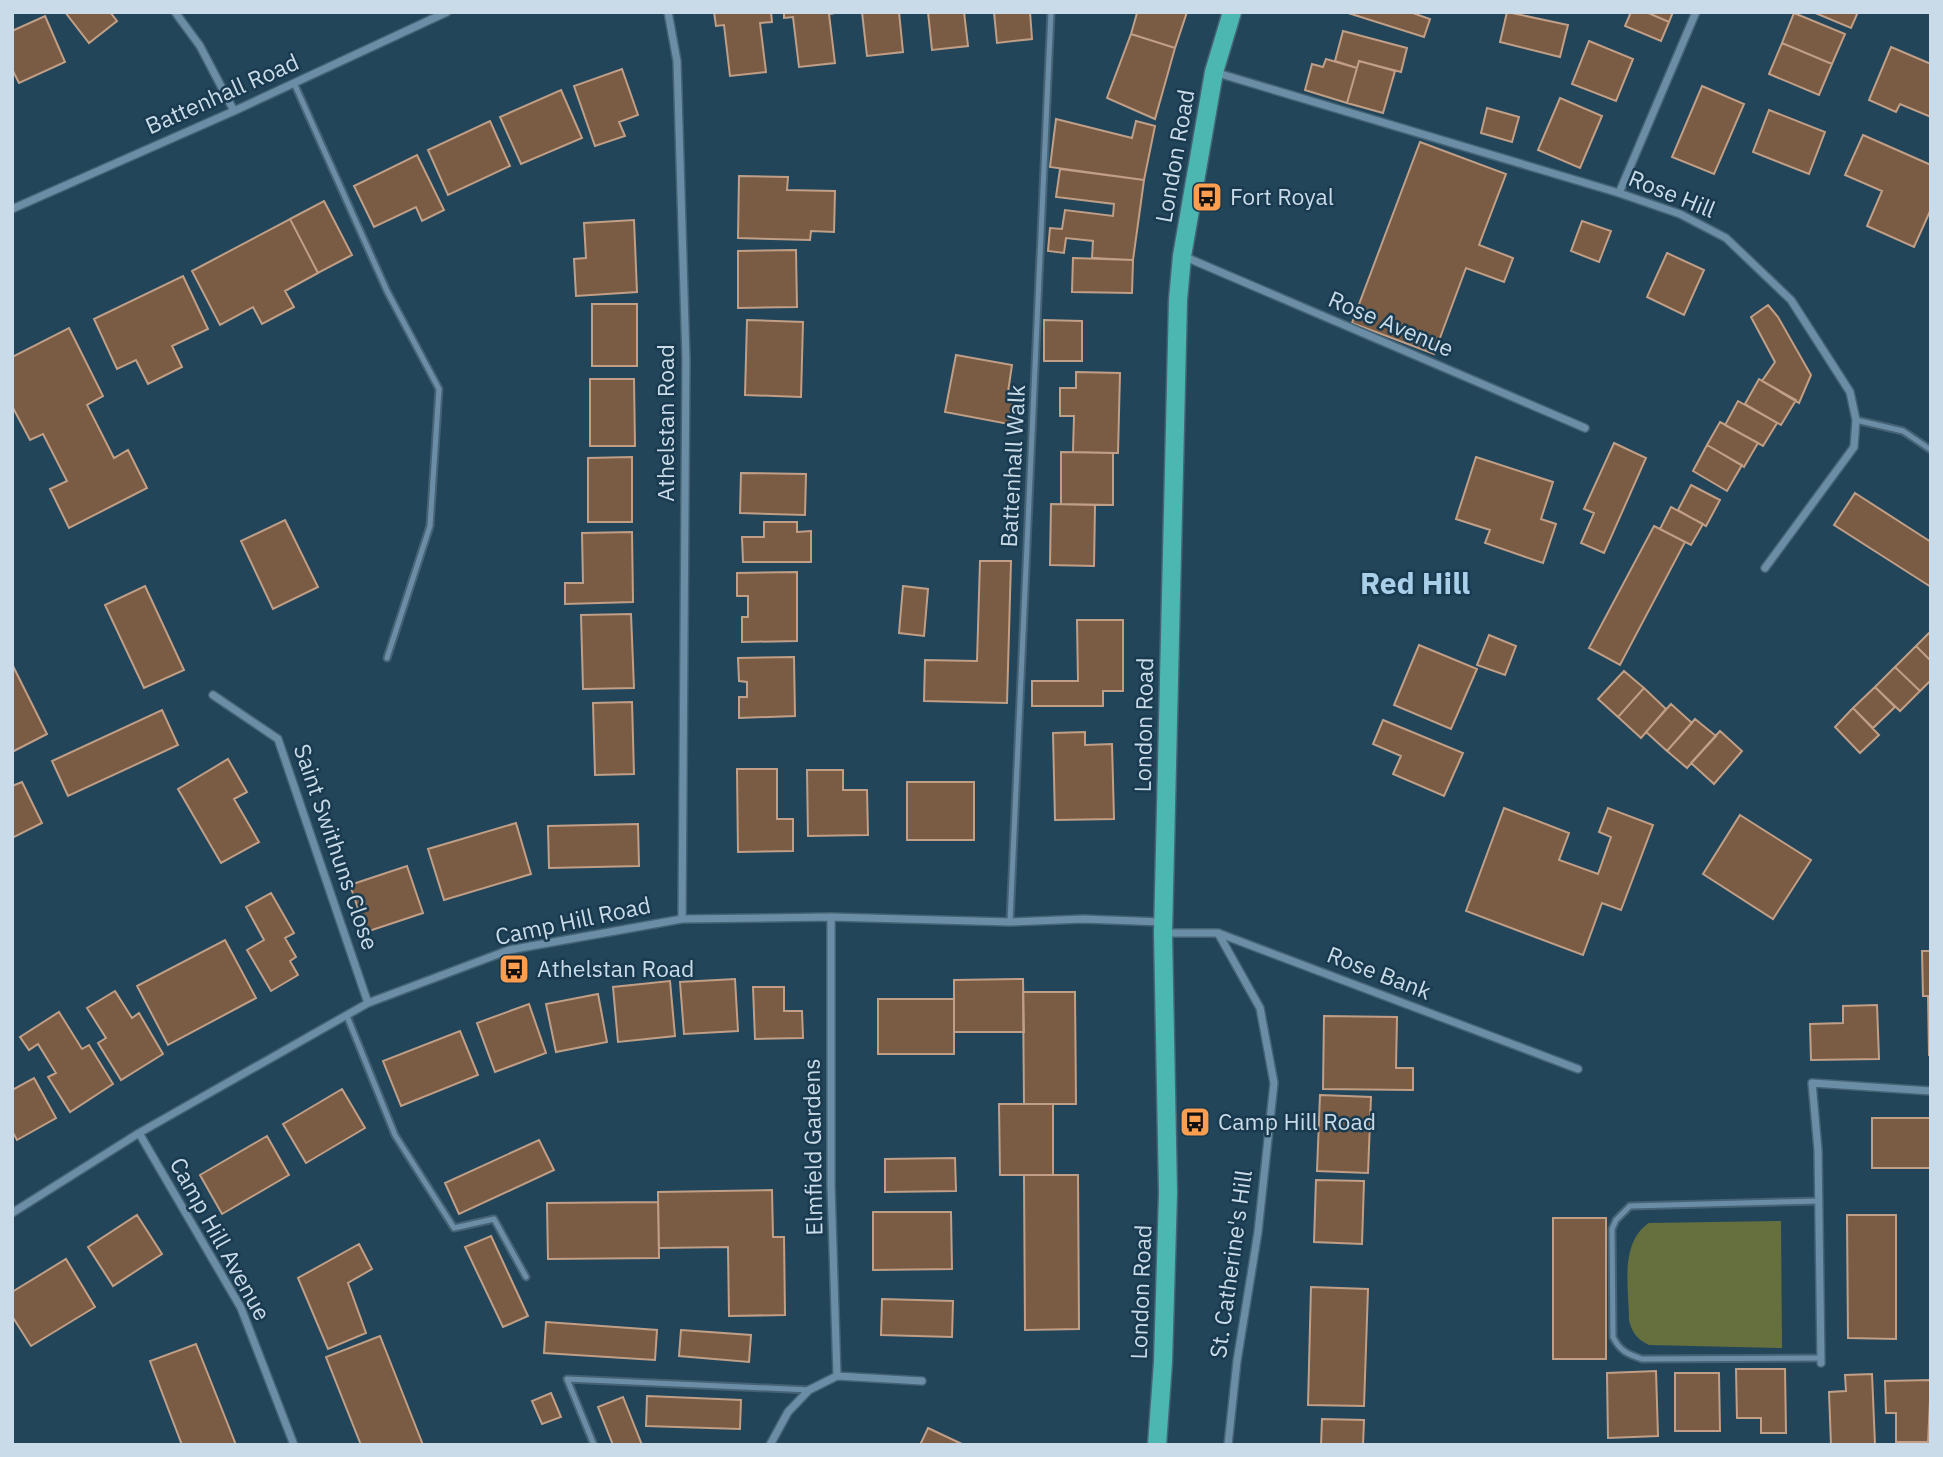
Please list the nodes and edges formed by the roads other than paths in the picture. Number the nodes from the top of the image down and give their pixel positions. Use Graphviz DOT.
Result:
graph roads {
  1 [pos="175,12"];
  2 [pos="447,12"];
  3 [pos="668,12"];
  4 [pos="1051,12"];
  5 [pos="1232,12"];
  6 [pos="1696,12"];
  7 [pos="1214,72"];
  8 [pos="295,83"];
  9 [pos="234,111"];
  10 [pos="1619,193"];
  11 [pos="12,209"];
  12 [pos="1182,256"];
  13 [pos="1856,420"];
  14 [pos="1585,428"];
  15 [pos="1931,450"];
  16 [pos="1765,568"];
  17 [pos="387,658"];
  18 [pos="213,695"];
  19 [pos="831,917"];
  20 [pos="682,919"];
  21 [pos="1010,922"];
  22 [pos="1163,927"];
  23 [pos="1218,933"];
  24 [pos="368,1003"];
  25 [pos="346,1016"];
  26 [pos="1578,1069"];
  27 [pos="1931,1091"];
  28 [pos="139,1133"];
  29 [pos="1819,1201"];
  30 [pos="12,1213"];
  31 [pos="526,1277"];
  32 [pos="1821,1360"];
  33 [pos="837,1376"];
  34 [pos="922,1381"];
  35 [pos="809,1390"];
  36 [pos="294,1445"];
  37 [pos="594,1445"];
  38 [pos="770,1445"];
  39 [pos="1157,1445"];
  40 [pos="1228,1445"];
  1 -- 9 [label="street"];
  2 -- 8 [label="street, Battenhall Road"];
  3 -- 20 [label="street, Athelstan Road"];
  4 -- 21 [label="lane, Battenhall Walk"];
  5 -- 7 [label="main road, London Road"];
  6 -- 10 [label="street"];
  7 -- 10 [label="street, Rose Hill"];
  7 -- 12 [label="main road, London Road"];
  8 -- 9 [label="street, Battenhall Road"];
  8 -- 17 [label="lane"];
  9 -- 11 [label="street, Battenhall Road"];
  10 -- 13 [label="street, Rose Hill"];
  12 -- 14 [label="street, Rose Avenue"];
  12 -- 22 [label="main road, London Road"];
  13 -- 15 [label="lane"];
  13 -- 16 [label="street, Rose Hill"];
  18 -- 24 [label="street, Saint Swithuns Close"];
  19 -- 20 [label="street, Camp Hill Road"];
  19 -- 21 [label="street, Camp Hill Road"];
  19 -- 33 [label="street, Elmfield Gardens"];
  20 -- 24 [label="street, Camp Hill Road"];
  21 -- 22 [label="street, Camp Hill Road"];
  22 -- 23 [label="street, Rose Bank"];
  22 -- 39 [label="main road, London Road"];
  23 -- 26 [label="street, Rose Bank"];
  23 -- 40 [label="street, St. Catherine's Hill"];
  24 -- 25 [label="street, Camp Hill Road"];
  25 -- 28 [label="street, Camp Hill Road"];
  25 -- 31 [label="lane"];
  27 -- 29 [label="street"];
  28 -- 30 [label="street, Camp Hill Road"];
  28 -- 36 [label="street, Camp Hill Avenue"];
  29 -- 32 [label="street"];
  29 -- 32 [label="lane"];
  33 -- 34 [label="street"];
  33 -- 35 [label="street"];
  35 -- 37 [label="lane"];
  35 -- 38 [label="street"];
}
